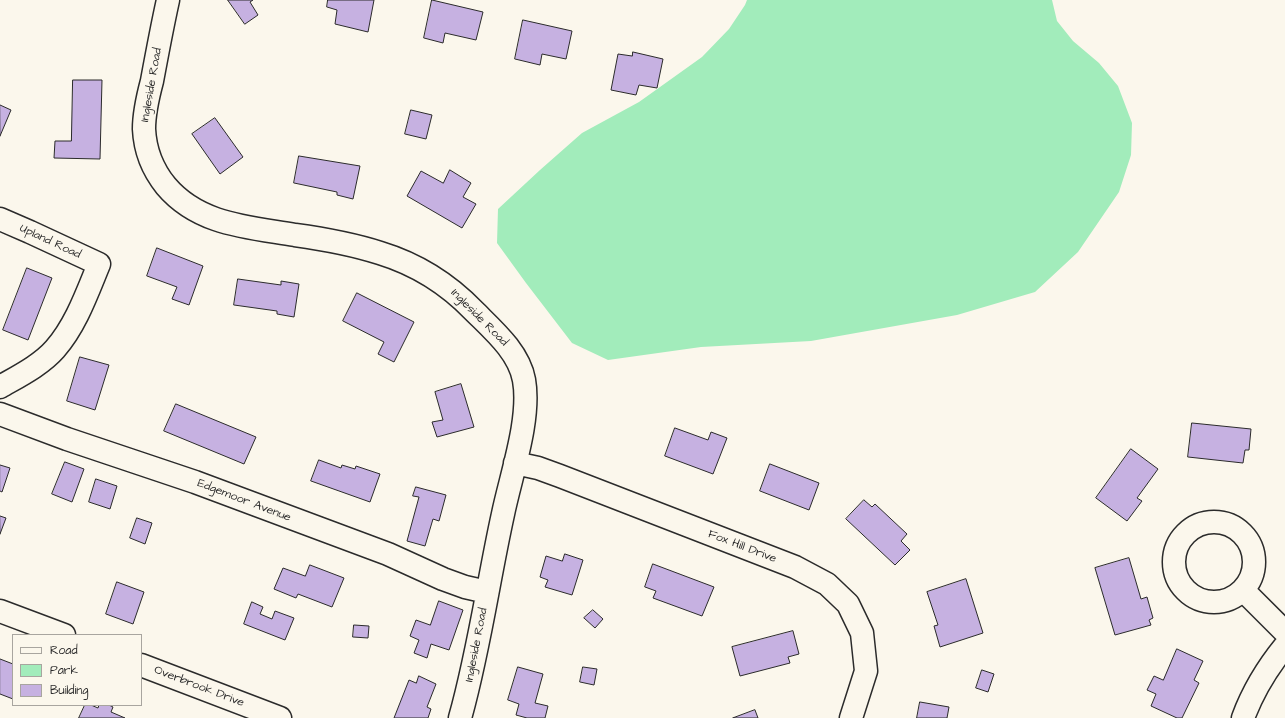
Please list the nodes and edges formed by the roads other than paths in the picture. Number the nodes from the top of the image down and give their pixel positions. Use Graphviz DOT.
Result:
graph roads {
  1 [pos="168,0"];
  2 [pos="0,219"];
  3 [pos="0,387"];
  4 [pos="0,414"];
  5 [pos="515,463"];
  6 [pos="1243,590"];
  7 [pos="487,592"];
  8 [pos="0,610"];
  9 [pos="1285,632"];
  10 [pos="61,634"];
  11 [pos="1285,646"];
  12 [pos="142,665"];
  13 [pos="280,718"];
  14 [pos="460,718"];
  15 [pos="851,718"];
  16 [pos="1243,718"];
  1 -- 5 [label="street, Ingleside Road"];
  2 -- 3 [label="street, Upland Road"];
  4 -- 7 [label="street, Edgemoor Avenue"];
  5 -- 7 [label="street, Ingleside Road"];
  5 -- 15 [label="street, Fox Hill Drive"];
  6 -- 9 [label="street"];
  7 -- 14 [label="street, Ingleside Road"];
  8 -- 10 [label="street"];
  11 -- 16 [label="street"];
  12 -- 13 [label="street, Overbrook Drive"];
}
